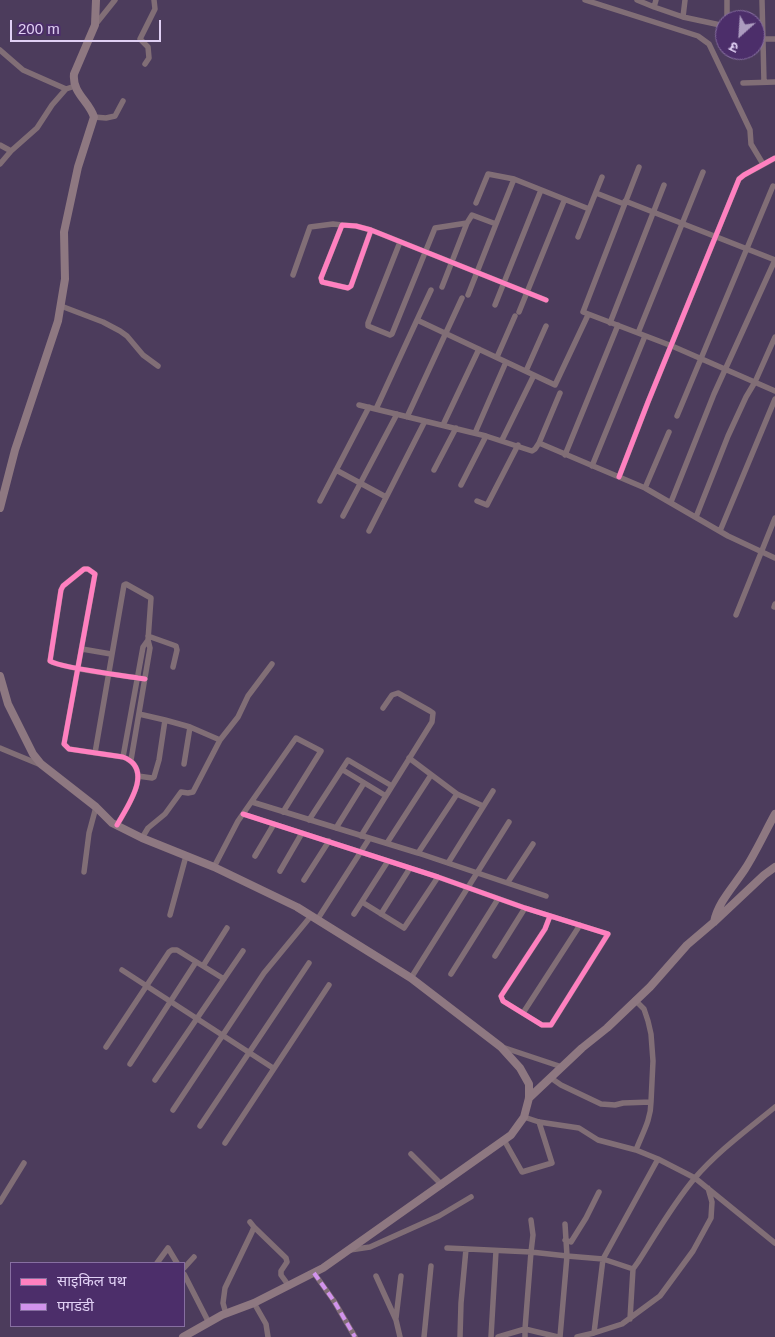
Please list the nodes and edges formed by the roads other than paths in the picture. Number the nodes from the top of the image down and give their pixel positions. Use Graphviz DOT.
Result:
graph roads {
  1 [pos="96,0"];
  2 [pos="116,0"];
  3 [pos="154,0"];
  4 [pos="585,0"];
  5 [pos="637,0"];
  6 [pos="656,0"];
  7 [pos="685,0"];
  8 [pos="654,7"];
  9 [pos="683,17"];
  10 [pos="715,24"];
  11 [pos="95,26"];
  12 [pos="0,50"];
  13 [pos="763,60"];
  14 [pos="146,64"];
  15 [pos="743,82"];
  16 [pos="764,82"];
  17 [pos="775,82"];
  18 [pos="75,86"];
  19 [pos="66,89"];
  20 [pos="123,101"];
  21 [pos="94,117"];
  22 [pos="0,146"];
  23 [pos="11,151"];
  24 [pos="775,158"];
  25 [pos="765,163"];
  26 [pos="0,164"];
  27 [pos="639,167"];
  28 [pos="703,172"];
  29 [pos="602,177"];
  30 [pos="514,180"];
  31 [pos="664,184"];
  32 [pos="773,186"];
  33 [pos="541,190"];
  34 [pos="596,193"];
  35 [pos="564,201"];
  36 [pos="625,202"];
  37 [pos="476,203"];
  38 [pos="588,210"];
  39 [pos="653,212"];
  40 [pos="467,223"];
  41 [pos="682,223"];
  42 [pos="496,224"];
  43 [pos="342,225"];
  44 [pos="371,230"];
  45 [pos="578,237"];
  46 [pos="716,237"];
  47 [pos="400,242"];
  48 [pos="748,249"];
  49 [pos="425,252"];
  50 [pos="775,260"];
  51 [pos="451,263"];
  52 [pos="477,273"];
  53 [pos="293,275"];
  54 [pos="504,283"];
  55 [pos="442,287"];
  56 [pos="431,290"];
  57 [pos="527,292"];
  58 [pos="546,300"];
  59 [pos="495,305"];
  60 [pos="61,306"];
  61 [pos="588,314"];
  62 [pos="417,320"];
  63 [pos="610,323"];
  64 [pos="618,325"];
  65 [pos="546,326"];
  66 [pos="638,333"];
  67 [pos="446,334"];
  68 [pos="645,336"];
  69 [pos="775,337"];
  70 [pos="672,346"];
  71 [pos="479,349"];
  72 [pos="497,357"];
  73 [pos="701,358"];
  74 [pos="506,362"];
  75 [pos="158,366"];
  76 [pos="726,370"];
  77 [pos="526,371"];
  78 [pos="534,375"];
  79 [pos="755,382"];
  80 [pos="775,391"];
  81 [pos="560,393"];
  82 [pos="775,399"];
  83 [pos="359,405"];
  84 [pos="373,408"];
  85 [pos="396,414"];
  86 [pos="676,416"];
  87 [pos="407,417"];
  88 [pos="425,421"];
  89 [pos="442,425"];
  90 [pos="456,428"];
  91 [pos="669,432"];
  92 [pos="475,433"];
  93 [pos="486,436"];
  94 [pos="502,440"];
  95 [pos="538,443"];
  96 [pos="518,445"];
  97 [pos="565,454"];
  98 [pos="592,466"];
  99 [pos="336,470"];
  100 [pos="434,470"];
  101 [pos="619,477"];
  102 [pos="360,483"];
  103 [pos="460,485"];
  104 [pos="645,488"];
  105 [pos="386,497"];
  106 [pos="320,501"];
  107 [pos="477,501"];
  108 [pos="671,502"];
  109 [pos="0,508"];
  110 [pos="343,516"];
  111 [pos="696,517"];
  112 [pos="775,518"];
  113 [pos="369,531"];
  114 [pos="720,531"];
  115 [pos="761,551"];
  116 [pos="775,558"];
  117 [pos="736,615"];
  118 [pos="148,638"];
  119 [pos="82,649"];
  120 [pos="111,654"];
  121 [pos="272,664"];
  122 [pos="173,667"];
  123 [pos="78,668"];
  124 [pos="108,673"];
  125 [pos="0,676"];
  126 [pos="138,678"];
  127 [pos="144,679"];
  128 [pos="8,704"];
  129 [pos="0,706"];
  130 [pos="383,708"];
  131 [pos="139,714"];
  132 [pos="165,720"];
  133 [pos="190,727"];
  134 [pos="220,740"];
  135 [pos="0,748"];
  136 [pos="95,753"];
  137 [pos="123,757"];
  138 [pos="409,758"];
  139 [pos="131,760"];
  140 [pos="184,764"];
  141 [pos="43,766"];
  142 [pos="342,770"];
  143 [pos="431,775"];
  144 [pos="138,776"];
  145 [pos="364,783"];
  146 [pos="392,786"];
  147 [pos="493,791"];
  148 [pos="457,794"];
  149 [pos="386,796"];
  150 [pos="252,802"];
  151 [pos="483,806"];
  152 [pos="96,807"];
  153 [pos="282,812"];
  154 [pos="243,814"];
  155 [pos="775,814"];
  156 [pos="309,820"];
  157 [pos="509,822"];
  158 [pos="115,824"];
  159 [pos="274,824"];
  160 [pos="336,828"];
  161 [pos="302,833"];
  162 [pos="360,836"];
  163 [pos="142,838"];
  164 [pos="369,838"];
  165 [pos="329,841"];
  166 [pos="387,843"];
  167 [pos="533,844"];
  168 [pos="360,852"];
  169 [pos="418,853"];
  170 [pos="186,856"];
  171 [pos="255,856"];
  172 [pos="388,861"];
  173 [pos="448,863"];
  174 [pos="214,867"];
  175 [pos="775,867"];
  176 [pos="410,868"];
  177 [pos="280,871"];
  178 [pos="84,872"];
  179 [pos="477,873"];
  180 [pos="438,877"];
  181 [pos="304,880"];
  182 [pos="508,882"];
  183 [pos="468,887"];
  184 [pos="546,896"];
  185 [pos="498,899"];
  186 [pos="362,902"];
  187 [pos="525,908"];
  188 [pos="354,914"];
  189 [pos="382,914"];
  190 [pos="170,915"];
  191 [pos="550,916"];
  192 [pos="314,918"];
  193 [pos="714,922"];
  194 [pos="580,925"];
  195 [pos="227,928"];
  196 [pos="243,952"];
  197 [pos="495,956"];
  198 [pos="196,962"];
  199 [pos="309,963"];
  200 [pos="203,966"];
  201 [pos="122,970"];
  202 [pos="451,974"];
  203 [pos="411,978"];
  204 [pos="224,979"];
  205 [pos="329,985"];
  206 [pos="146,986"];
  207 [pos="635,1000"];
  208 [pos="170,1001"];
  209 [pos="523,1013"];
  210 [pos="196,1018"];
  211 [pos="222,1035"];
  212 [pos="106,1047"];
  213 [pos="501,1047"];
  214 [pos="249,1052"];
  215 [pos="130,1064"];
  216 [pos="562,1067"];
  217 [pos="273,1068"];
  218 [pos="551,1078"];
  219 [pos="155,1080"];
  220 [pos="529,1098"];
  221 [pos="651,1102"];
  222 [pos="775,1107"];
  223 [pos="173,1110"];
  224 [pos="524,1117"];
  225 [pos="539,1122"];
  226 [pos="200,1126"];
  227 [pos="504,1140"];
  228 [pos="225,1143"];
  229 [pos="636,1150"];
  230 [pos="410,1154"];
  231 [pos="658,1159"];
  232 [pos="24,1163"];
  233 [pos="695,1178"];
  234 [pos="442,1185"];
  235 [pos="708,1188"];
  236 [pos="599,1192"];
  237 [pos="471,1197"];
  238 [pos="0,1202"];
  239 [pos="531,1220"];
  240 [pos="565,1224"];
  241 [pos="565,1240"];
  242 [pos="775,1243"];
  243 [pos="447,1248"];
  244 [pos="466,1249"];
  245 [pos="349,1250"];
  246 [pos="496,1251"];
  247 [pos="531,1252"];
  248 [pos="567,1256"];
  249 [pos="194,1257"];
  250 [pos="603,1259"];
  251 [pos="158,1262"];
  252 [pos="176,1262"];
  253 [pos="431,1266"];
  254 [pos="185,1267"];
  255 [pos="632,1269"];
  256 [pos="314,1273"];
  257 [pos="185,1276"];
  258 [pos="376,1276"];
  259 [pos="401,1276"];
  260 [pos="289,1286"];
  261 [pos="254,1303"];
  262 [pos="226,1314"];
  263 [pos="630,1319"];
  264 [pos="396,1320"];
  265 [pos="209,1323"];
  266 [pos="525,1329"];
  267 [pos="594,1333"];
  268 [pos="183,1337"];
  269 [pos="268,1337"];
  270 [pos="355,1337"];
  271 [pos="400,1337"];
  272 [pos="424,1337"];
  273 [pos="460,1337"];
  274 [pos="491,1337"];
  275 [pos="498,1337"];
  276 [pos="525,1337"];
  277 [pos="559,1337"];
  278 [pos="577,1337"];
  1 -- 11 [label="main road"];
  2 -- 11 [label="street"];
  3 -- 14 [label="street"];
  4 -- 25 [label="street"];
  5 -- 8 [label="street"];
  6 -- 8 [label="street"];
  7 -- 9 [label="street"];
  8 -- 9 [label="street"];
  9 -- 10 [label="street"];
  11 -- 18 [label="main road"];
  12 -- 19 [label="street"];
  13 -- 16 [label="street"];
  15 -- 16 [label="street"];
  16 -- 17 [label="street"];
  18 -- 19 [label="street"];
  18 -- 21 [label="main road"];
  19 -- 23 [label="street"];
  20 -- 21 [label="street"];
  21 -- 60 [label="main road"];
  22 -- 23 [label="street"];
  23 -- 26 [label="street"];
  24 -- 25 [label="street"];
  25 -- 46 [label="street"];
  27 -- 36 [label="street"];
  28 -- 41 [label="street"];
  29 -- 34 [label="street"];
  30 -- 33 [label="street"];
  30 -- 37 [label="street"];
  30 -- 42 [label="street"];
  31 -- 39 [label="street"];
  32 -- 48 [label="street"];
  33 -- 35 [label="street"];
  33 -- 54 [label="street"];
  34 -- 36 [label="street"];
  34 -- 38 [label="street"];
  35 -- 38 [label="street"];
  35 -- 57 [label="street"];
  36 -- 39 [label="street"];
  36 -- 61 [label="street"];
  38 -- 45 [label="street"];
  39 -- 41 [label="street"];
  39 -- 63 [label="street"];
  40 -- 42 [label="street"];
  40 -- 49 [label="street"];
  40 -- 51 [label="street"];
  41 -- 46 [label="street"];
  41 -- 66 [label="street"];
  42 -- 52 [label="street"];
  43 -- 44 [label="street"];
  43 -- 44 [label="street"];
  43 -- 53 [label="street"];
  44 -- 47 [label="street"];
  46 -- 48 [label="street"];
  46 -- 70 [label="street"];
  47 -- 49 [label="street"];
  47 -- 49 [label="street"];
  48 -- 50 [label="street"];
  48 -- 73 [label="street"];
  49 -- 51 [label="street"];
  50 -- 76 [label="street"];
  51 -- 52 [label="street"];
  51 -- 55 [label="street"];
  52 -- 54 [label="street"];
  52 -- 67 [label="street"];
  54 -- 57 [label="street"];
  54 -- 59 [label="street"];
  56 -- 62 [label="street"];
  57 -- 58 [label="street"];
  57 -- 72 [label="street"];
  60 -- 75 [label="street"];
  60 -- 109 [label="main road"];
  61 -- 63 [label="street"];
  61 -- 78 [label="street"];
  62 -- 67 [label="street"];
  62 -- 84 [label="street"];
  63 -- 64 [label="street"];
  64 -- 66 [label="street"];
  64 -- 97 [label="street"];
  65 -- 77 [label="street"];
  66 -- 68 [label="street"];
  67 -- 71 [label="street"];
  67 -- 87 [label="street"];
  68 -- 70 [label="street"];
  68 -- 98 [label="street"];
  69 -- 79 [label="street"];
  70 -- 73 [label="street"];
  70 -- 101 [label="street"];
  71 -- 72 [label="street"];
  71 -- 89 [label="street"];
  72 -- 74 [label="street"];
  73 -- 76 [label="street"];
  73 -- 86 [label="street"];
  74 -- 77 [label="street"];
  74 -- 92 [label="street"];
  76 -- 79 [label="street"];
  76 -- 108 [label="street"];
  77 -- 78 [label="street"];
  78 -- 94 [label="street"];
  79 -- 80 [label="street"];
  79 -- 111 [label="street"];
  81 -- 95 [label="street"];
  82 -- 114 [label="street"];
  83 -- 84 [label="street"];
  84 -- 85 [label="street"];
  84 -- 99 [label="street"];
  85 -- 87 [label="street"];
  85 -- 102 [label="street"];
  87 -- 88 [label="street"];
  88 -- 89 [label="street"];
  88 -- 105 [label="street"];
  89 -- 90 [label="street"];
  90 -- 92 [label="street"];
  90 -- 100 [label="street"];
  91 -- 104 [label="street"];
  92 -- 93 [label="street"];
  93 -- 94 [label="street"];
  93 -- 103 [label="street"];
  94 -- 96 [label="street"];
  95 -- 96 [label="street"];
  95 -- 97 [label="street"];
  96 -- 107 [label="street"];
  97 -- 98 [label="street"];
  98 -- 101 [label="street"];
  99 -- 102 [label="street"];
  99 -- 106 [label="street"];
  101 -- 104 [label="street"];
  102 -- 105 [label="street"];
  102 -- 110 [label="street"];
  104 -- 108 [label="street"];
  105 -- 113 [label="street"];
  108 -- 111 [label="street"];
  111 -- 114 [label="street"];
  112 -- 115 [label="street"];
  114 -- 115 [label="street"];
  115 -- 116 [label="street"];
  115 -- 117 [label="street"];
  118 -- 120 [label="street"];
  118 -- 122 [label="street"];
  118 -- 126 [label="street"];
  118 -- 127 [label="street"];
  119 -- 120 [label="street"];
  119 -- 123 [label="street"];
  119 -- 123 [label="street"];
  120 -- 124 [label="street"];
  121 -- 134 [label="street"];
  123 -- 124 [label="street"];
  123 -- 136 [label="street"];
  124 -- 126 [label="street"];
  124 -- 136 [label="street"];
  125 -- 128 [label="main road"];
  126 -- 127 [label="street"];
  126 -- 137 [label="street"];
  127 -- 131 [label="street"];
  128 -- 129 [label="main road"];
  128 -- 141 [label="main road"];
  130 -- 138 [label="street"];
  131 -- 132 [label="street"];
  131 -- 139 [label="street"];
  132 -- 133 [label="street"];
  132 -- 144 [label="street"];
  133 -- 134 [label="street"];
  133 -- 140 [label="street"];
  134 -- 163 [label="street"];
  135 -- 141 [label="street"];
  136 -- 137 [label="street"];
  137 -- 139 [label="street"];
  138 -- 143 [label="street"];
  138 -- 146 [label="street"];
  139 -- 144 [label="street"];
  141 -- 152 [label="main road"];
  142 -- 145 [label="street"];
  142 -- 146 [label="street"];
  142 -- 156 [label="street"];
  143 -- 148 [label="street"];
  143 -- 166 [label="street"];
  144 -- 158 [label="street"];
  145 -- 149 [label="street"];
  145 -- 160 [label="street"];
  146 -- 149 [label="street"];
  147 -- 151 [label="street"];
  148 -- 151 [label="street"];
  148 -- 169 [label="street"];
  149 -- 162 [label="street"];
  150 -- 153 [label="street"];
  150 -- 153 [label="street"];
  150 -- 154 [label="street"];
  151 -- 173 [label="street"];
  152 -- 158 [label="main road"];
  152 -- 178 [label="street"];
  153 -- 156 [label="street"];
  154 -- 159 [label="street"];
  154 -- 174 [label="street"];
  155 -- 193 [label="main road"];
  156 -- 160 [label="street"];
  157 -- 179 [label="street"];
  158 -- 163 [label="main road"];
  159 -- 161 [label="street"];
  159 -- 171 [label="street"];
  160 -- 162 [label="street"];
  161 -- 165 [label="street"];
  161 -- 177 [label="street"];
  162 -- 164 [label="street"];
  163 -- 170 [label="main road"];
  164 -- 166 [label="street"];
  164 -- 168 [label="street"];
  165 -- 168 [label="street"];
  165 -- 181 [label="street"];
  166 -- 169 [label="street"];
  167 -- 182 [label="street"];
  168 -- 172 [label="street"];
  168 -- 192 [label="street"];
  169 -- 173 [label="street"];
  170 -- 174 [label="main road"];
  170 -- 190 [label="street"];
  172 -- 176 [label="street"];
  172 -- 186 [label="street"];
  173 -- 179 [label="street"];
  174 -- 192 [label="main road"];
  175 -- 193 [label="main road"];
  176 -- 180 [label="street"];
  176 -- 189 [label="street"];
  179 -- 182 [label="street"];
  179 -- 183 [label="street"];
  180 -- 183 [label="street"];
  180 -- 189 [label="street"];
  182 -- 184 [label="street"];
  183 -- 185 [label="street"];
  183 -- 203 [label="street"];
  185 -- 187 [label="street"];
  185 -- 202 [label="street"];
  186 -- 188 [label="street"];
  186 -- 189 [label="street"];
  187 -- 191 [label="street"];
  187 -- 197 [label="street"];
  191 -- 194 [label="street"];
  191 -- 209 [label="street"];
  192 -- 203 [label="main road"];
  192 -- 211 [label="street"];
  193 -- 207 [label="main road"];
  194 -- 209 [label="street"];
  194 -- 209 [label="street"];
  195 -- 200 [label="street"];
  196 -- 204 [label="street"];
  198 -- 200 [label="street"];
  198 -- 206 [label="street"];
  198 -- 208 [label="street"];
  199 -- 214 [label="street"];
  200 -- 204 [label="street"];
  201 -- 206 [label="street"];
  203 -- 213 [label="main road"];
  204 -- 210 [label="street"];
  205 -- 217 [label="street"];
  206 -- 208 [label="street"];
  206 -- 212 [label="street"];
  207 -- 216 [label="main road"];
  207 -- 221 [label="street"];
  208 -- 210 [label="street"];
  208 -- 215 [label="street"];
  210 -- 211 [label="street"];
  210 -- 219 [label="street"];
  211 -- 214 [label="street"];
  211 -- 223 [label="street"];
  213 -- 216 [label="street"];
  213 -- 220 [label="main road"];
  214 -- 217 [label="street"];
  214 -- 226 [label="street"];
  216 -- 218 [label="main road"];
  217 -- 228 [label="street"];
  218 -- 220 [label="main road"];
  218 -- 221 [label="street"];
  220 -- 224 [label="main road"];
  221 -- 229 [label="street"];
  222 -- 233 [label="street"];
  224 -- 225 [label="street"];
  224 -- 227 [label="main road"];
  225 -- 227 [label="street"];
  225 -- 229 [label="street"];
  227 -- 234 [label="main road"];
  229 -- 231 [label="street"];
  230 -- 234 [label="street"];
  231 -- 233 [label="street"];
  231 -- 250 [label="street"];
  232 -- 238 [label="street"];
  233 -- 235 [label="street"];
  233 -- 255 [label="street"];
  234 -- 245 [label="main road"];
  235 -- 242 [label="street"];
  235 -- 263 [label="street"];
  236 -- 241 [label="street"];
  237 -- 245 [label="street"];
  239 -- 247 [label="street"];
  240 -- 241 [label="street"];
  241 -- 248 [label="street"];
  243 -- 244 [label="street"];
  244 -- 246 [label="street"];
  244 -- 273 [label="street"];
  245 -- 256 [label="main road"];
  246 -- 247 [label="street"];
  246 -- 274 [label="street"];
  247 -- 248 [label="street"];
  247 -- 266 [label="street"];
  248 -- 250 [label="street"];
  248 -- 277 [label="street"];
  249 -- 254 [label="street"];
  250 -- 255 [label="street"];
  250 -- 267 [label="street"];
  251 -- 252 [label="street"];
  253 -- 272 [label="street"];
  255 -- 263 [label="street"];
  256 -- 260 [label="main road"];
  256 -- 270 [label="street"];
  257 -- 265 [label="street"];
  258 -- 264 [label="street"];
  259 -- 264 [label="street"];
  260 -- 261 [label="main road"];
  260 -- 262 [label="street"];
  261 -- 262 [label="main road"];
  261 -- 269 [label="street"];
  262 -- 265 [label="main road"];
  263 -- 267 [label="street"];
  264 -- 271 [label="street"];
  265 -- 268 [label="main road"];
  266 -- 275 [label="street"];
  266 -- 276 [label="street"];
  266 -- 277 [label="street"];
  267 -- 278 [label="street"];
}
